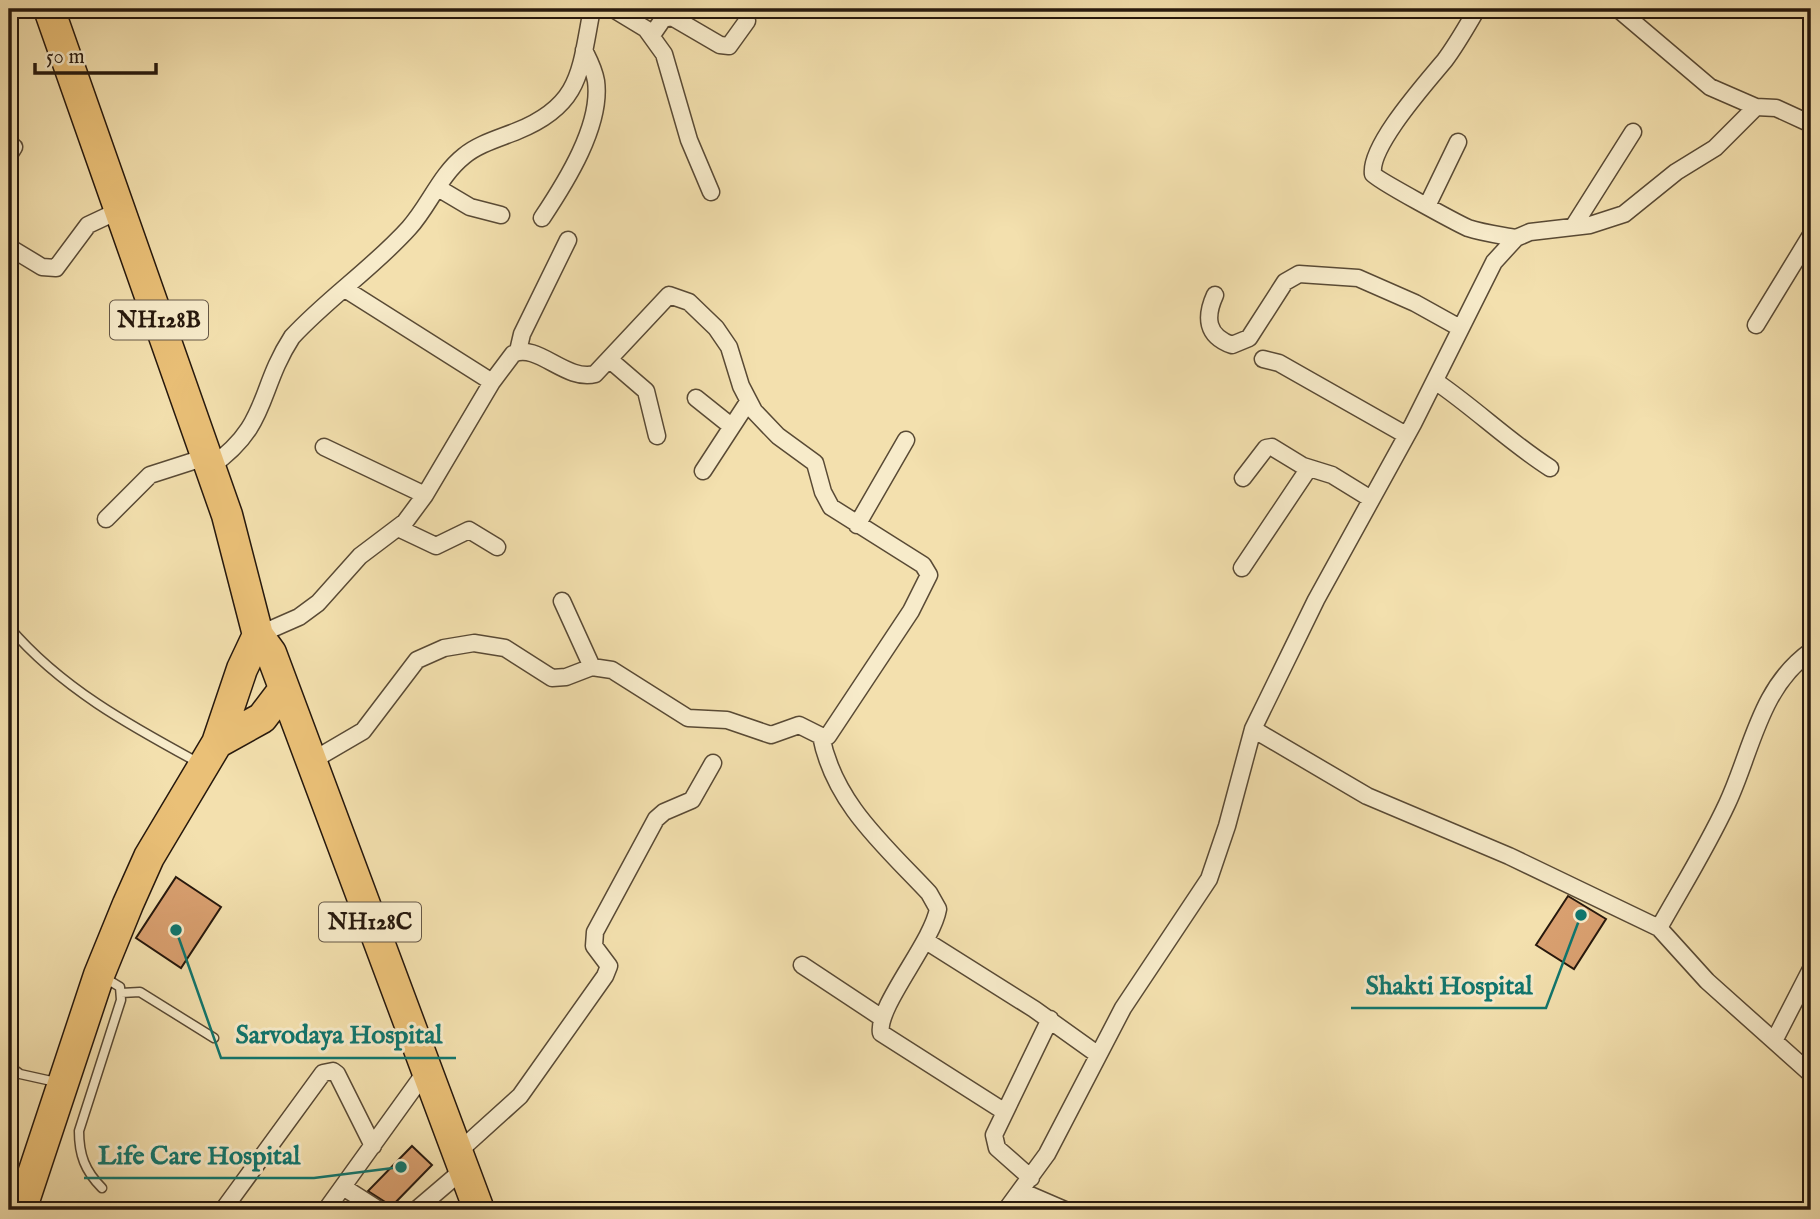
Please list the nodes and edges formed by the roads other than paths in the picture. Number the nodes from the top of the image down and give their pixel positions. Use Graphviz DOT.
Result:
graph roads {
  1 [pos="50,9"];
  2 [pos="593,9"];
  3 [pos="613,9"];
  4 [pos="1477,9"];
  5 [pos="1618,9"];
  6 [pos="747,21"];
  7 [pos="652,35"];
  8 [pos="584,50"];
  9 [pos="1756,107"];
  10 [pos="1811,124"];
  11 [pos="1633,132"];
  12 [pos="1458,142"];
  13 [pos="438,188"];
  14 [pos="711,192"];
  15 [pos="1428,204"];
  16 [pos="120,210"];
  17 [pos="501,215"];
  18 [pos="542,218"];
  19 [pos="1573,227"];
  20 [pos="1811,235"];
  21 [pos="1516,237"];
  22 [pos="568,240"];
  23 [pos="9,247"];
  24 [pos="345,289"];
  25 [pos="1215,295"];
  26 [pos="1756,325"];
  27 [pos="1460,328"];
  28 [pos="518,351"];
  29 [pos="1263,359"];
  30 [pos="610,360"];
  31 [pos="1435,381"];
  32 [pos="492,382"];
  33 [pos="696,398"];
  34 [pos="748,402"];
  35 [pos="732,426"];
  36 [pos="1406,435"];
  37 [pos="657,436"];
  38 [pos="906,440"];
  39 [pos="324,447"];
  40 [pos="208,462"];
  41 [pos="1309,468"];
  42 [pos="1550,468"];
  43 [pos="703,471"];
  44 [pos="1242,478"];
  45 [pos="425,495"];
  46 [pos="1371,499"];
  47 [pos="106,519"];
  48 [pos="857,525"];
  49 [pos="398,528"];
  50 [pos="497,547"];
  51 [pos="1242,568"];
  52 [pos="562,601"];
  53 [pos="9,627"];
  54 [pos="258,635"];
  55 [pos="1811,651"];
  56 [pos="592,667"];
  57 [pos="284,689"];
  58 [pos="262,718"];
  59 [pos="1253,729"];
  60 [pos="821,736"];
  61 [pos="210,754"];
  62 [pos="310,762"];
  63 [pos="713,763"];
  64 [pos="1659,928"];
  65 [pos="926,941"];
  66 [pos="802,965"];
  67 [pos="1811,969"];
  68 [pos="110,984"];
  69 [pos="9,1012"];
  70 [pos="882,1018"];
  71 [pos="1050,1019"];
  72 [pos="214,1038"];
  73 [pos="1774,1041"];
  74 [pos="1097,1054"];
  75 [pos="426,1071"];
  76 [pos="1811,1074"];
  77 [pos="63,1084"];
  78 [pos="1005,1112"];
  79 [pos="373,1146"];
  80 [pos="461,1161"];
  81 [pos="1026,1184"];
  82 [pos="343,1187"];
  83 [pos="102,1188"];
  84 [pos="20,1210"];
  85 [pos="223,1210"];
  86 [pos="326,1210"];
  87 [pos="379,1210"];
  88 [pos="416,1210"];
  89 [pos="479,1210"];
  90 [pos="1006,1210"];
  91 [pos="1065,1210"];
  1 -- 16 [label="highway, NH128B"];
  2 -- 8 [label="street"];
  3 -- 7 [label="street"];
  4 -- 15 [label="street"];
  5 -- 9 [label="street"];
  6 -- 7 [label="street"];
  7 -- 14 [label="street"];
  8 -- 13 [label="street"];
  8 -- 18 [label="street"];
  9 -- 10 [label="street"];
  9 -- 19 [label="street"];
  11 -- 19 [label="street"];
  12 -- 15 [label="street"];
  13 -- 17 [label="street"];
  13 -- 24 [label="street"];
  15 -- 21 [label="street"];
  16 -- 23 [label="street"];
  16 -- 40 [label="highway, NH128B"];
  19 -- 21 [label="street"];
  20 -- 26 [label="street"];
  21 -- 27 [label="street"];
  22 -- 28 [label="street"];
  24 -- 32 [label="street"];
  24 -- 40 [label="street"];
  25 -- 27 [label="street"];
  27 -- 31 [label="street"];
  28 -- 30 [label="street"];
  28 -- 32 [label="street"];
  29 -- 36 [label="street"];
  30 -- 34 [label="street"];
  30 -- 37 [label="street"];
  31 -- 36 [label="street"];
  31 -- 42 [label="street"];
  32 -- 45 [label="street"];
  33 -- 35 [label="street"];
  34 -- 35 [label="street"];
  34 -- 48 [label="street"];
  35 -- 43 [label="street"];
  36 -- 46 [label="street"];
  38 -- 48 [label="street"];
  39 -- 45 [label="street"];
  40 -- 47 [label="street"];
  40 -- 54 [label="highway, NH128B"];
  41 -- 44 [label="street"];
  41 -- 46 [label="street"];
  41 -- 51 [label="street"];
  45 -- 49 [label="street"];
  46 -- 59 [label="street"];
  48 -- 60 [label="street"];
  49 -- 50 [label="street"];
  49 -- 54 [label="street"];
  52 -- 56 [label="street"];
  53 -- 61 [label="lane"];
  54 -- 57 [label="highway, NH128C"];
  54 -- 61 [label="highway"];
  55 -- 64 [label="street"];
  56 -- 60 [label="street"];
  56 -- 62 [label="street"];
  57 -- 58 [label="highway"];
  57 -- 62 [label="highway, NH128C"];
  58 -- 61 [label="highway"];
  58 -- 62 [label="highway"];
  59 -- 64 [label="street"];
  59 -- 74 [label="street"];
  60 -- 65 [label="street"];
  61 -- 68 [label="highway"];
  62 -- 75 [label="highway, NH128C"];
  63 -- 80 [label="street"];
  64 -- 73 [label="street"];
  65 -- 70 [label="street"];
  65 -- 71 [label="street"];
  66 -- 70 [label="street"];
  67 -- 73 [label="street"];
  68 -- 72 [label="lane"];
  68 -- 77 [label="highway"];
  68 -- 83 [label="lane"];
  69 -- 77 [label="lane"];
  70 -- 78 [label="street"];
  71 -- 74 [label="street"];
  71 -- 78 [label="street"];
  73 -- 76 [label="street"];
  74 -- 81 [label="street"];
  75 -- 79 [label="street"];
  75 -- 80 [label="highway, NH128C"];
  77 -- 84 [label="highway"];
  78 -- 81 [label="street"];
  79 -- 82 [label="street"];
  79 -- 85 [label="street"];
  80 -- 88 [label="street"];
  80 -- 89 [label="highway, NH128C"];
  81 -- 90 [label="street"];
  81 -- 91 [label="street"];
  82 -- 86 [label="street"];
  82 -- 87 [label="street"];
}
